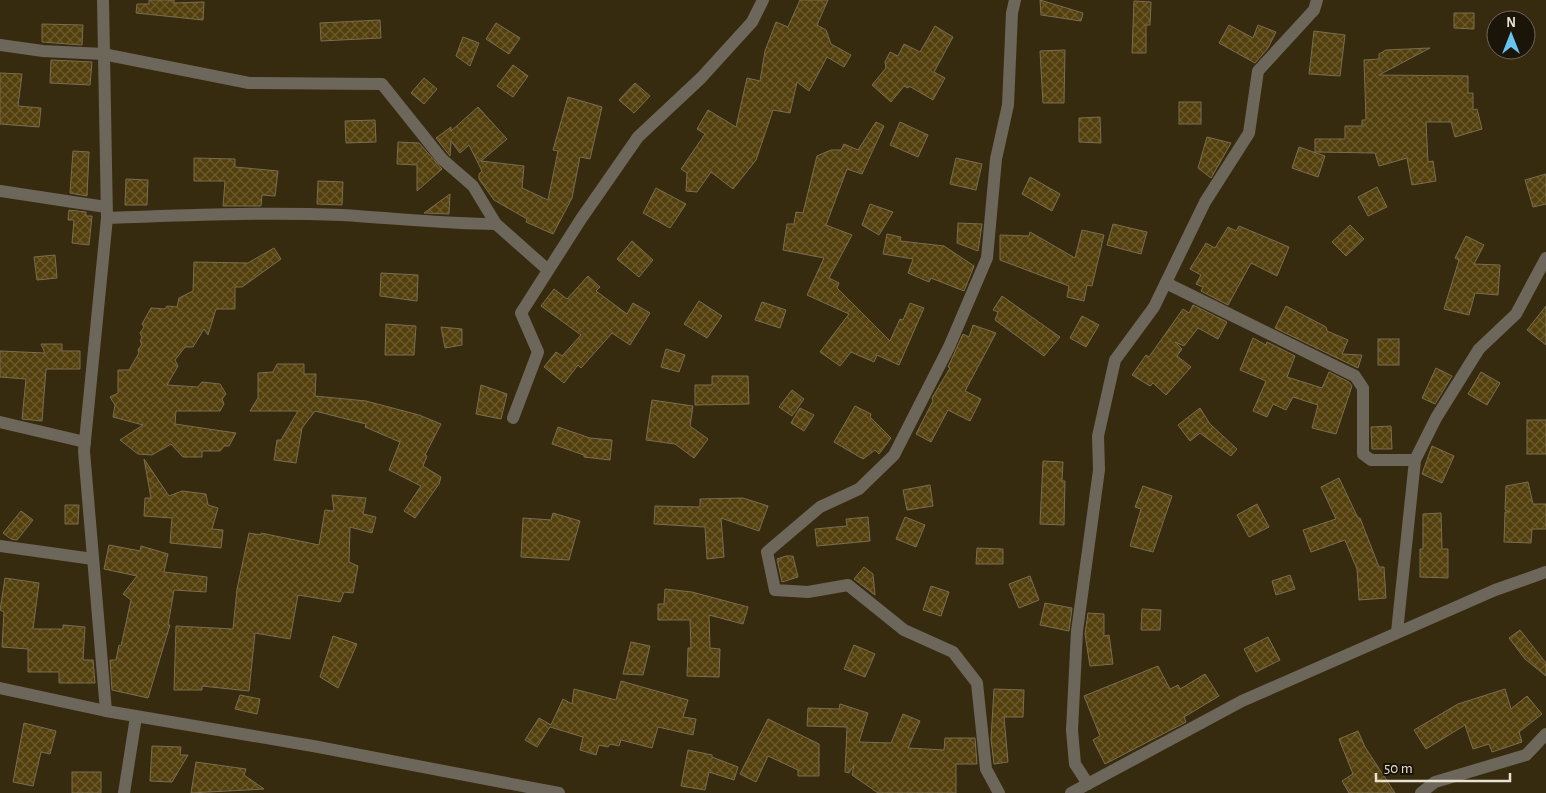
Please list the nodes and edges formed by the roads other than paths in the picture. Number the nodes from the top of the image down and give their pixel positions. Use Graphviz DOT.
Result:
graph roads {
  1 [pos="103,0"];
  2 [pos="762,0"];
  3 [pos="1015,0"];
  4 [pos="1317,0"];
  5 [pos="0,44"];
  6 [pos="103,54"];
  7 [pos="0,191"];
  8 [pos="107,213"];
  9 [pos="496,224"];
  10 [pos="1546,258"];
  11 [pos="548,270"];
  12 [pos="1166,283"];
  13 [pos="514,418"];
  14 [pos="0,422"];
  15 [pos="85,442"];
  16 [pos="1415,460"];
  17 [pos="0,546"];
  18 [pos="93,559"];
  19 [pos="1546,572"];
  20 [pos="1397,632"];
  21 [pos="0,688"];
  22 [pos="106,712"];
  23 [pos="136,717"];
  24 [pos="1546,734"];
  25 [pos="1088,784"];
  26 [pos="124,793"];
  27 [pos="559,793"];
  28 [pos="999,793"];
  29 [pos="1072,793"];
  30 [pos="1421,793"];
  1 -- 6 [label="street"];
  2 -- 11 [label="street"];
  3 -- 28 [label="street"];
  4 -- 12 [label="street"];
  5 -- 6 [label="street"];
  6 -- 8 [label="street"];
  6 -- 9 [label="street"];
  7 -- 8 [label="street"];
  8 -- 9 [label="street"];
  8 -- 15 [label="street"];
  9 -- 11 [label="street"];
  10 -- 16 [label="street"];
  11 -- 13 [label="street"];
  12 -- 16 [label="street"];
  12 -- 25 [label="street"];
  14 -- 15 [label="street"];
  15 -- 18 [label="street"];
  16 -- 20 [label="street"];
  17 -- 18 [label="street"];
  18 -- 22 [label="street"];
  19 -- 20 [label="street"];
  20 -- 25 [label="street"];
  21 -- 22 [label="street"];
  22 -- 23 [label="street"];
  23 -- 26 [label="street"];
  23 -- 27 [label="street"];
  24 -- 30 [label="street"];
  25 -- 29 [label="street"];
}
